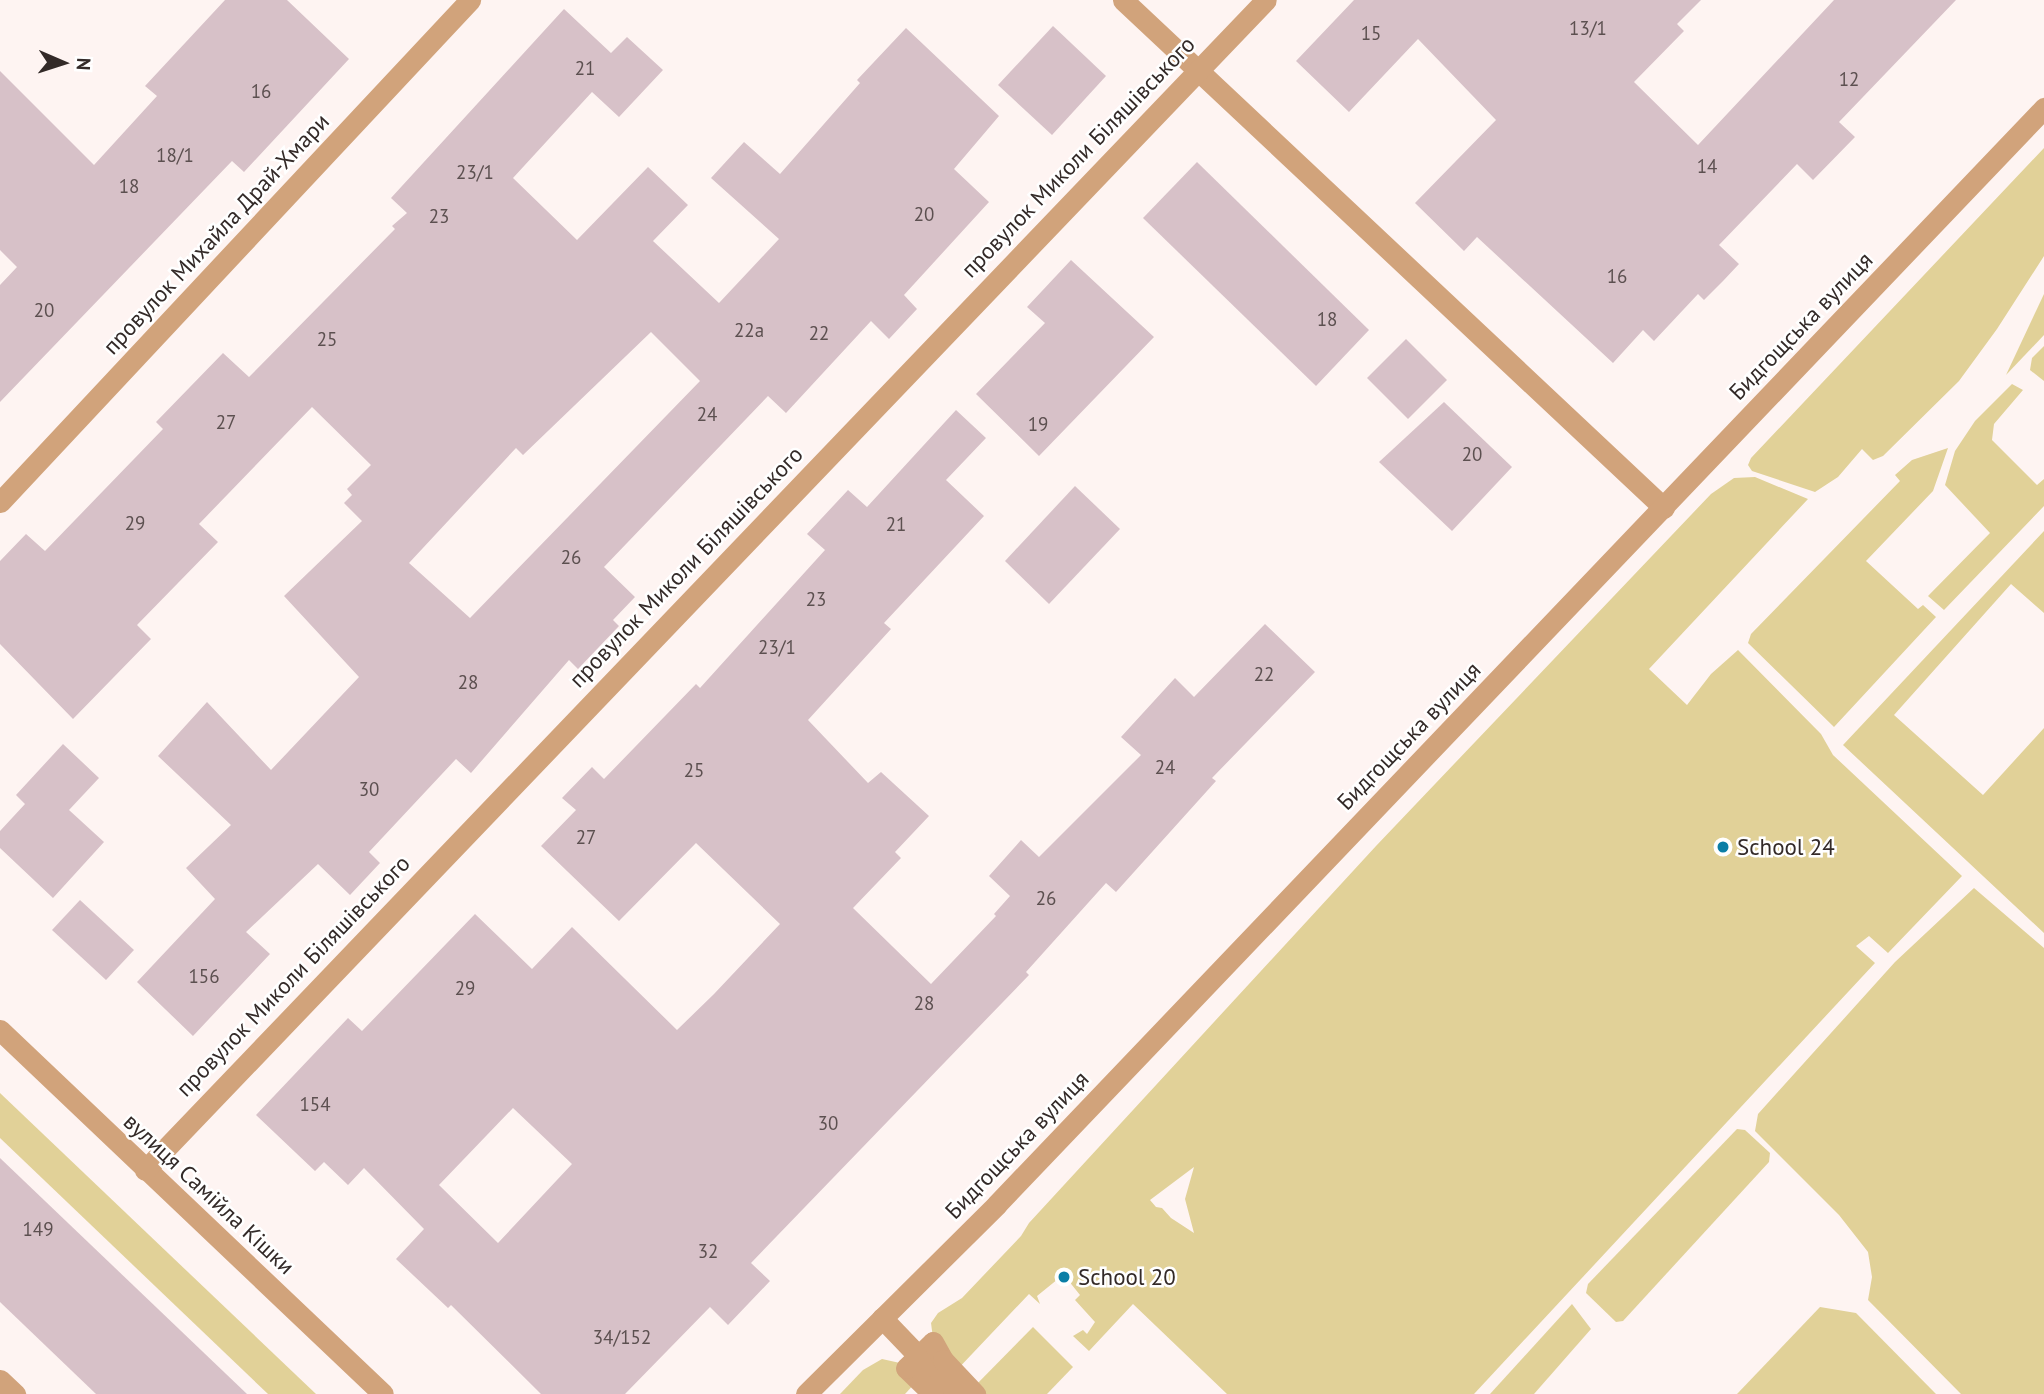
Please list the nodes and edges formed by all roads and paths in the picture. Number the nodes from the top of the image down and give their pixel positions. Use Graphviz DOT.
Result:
graph roads {
  1 [pos="470,0"];
  2 [pos="1123,0"];
  3 [pos="1266,0"];
  4 [pos="1197,72"];
  5 [pos="2044,108"];
  6 [pos="0,502"];
  7 [pos="1664,508"];
  8 [pos="0,1030"];
  9 [pos="145,1170"];
  10 [pos="882,1318"];
  11 [pos="919,1355"];
  12 [pos="0,1380"];
  13 [pos="15,1394"];
  14 [pos="383,1394"];
  15 [pos="806,1394"];
  16 [pos="933,1394"];
  17 [pos="955,1394"];
  18 [pos="975,1394"];
  1 -- 6 [label="street, провулок Михайла Драй-Хмари"];
  2 -- 4 [label="street"];
  3 -- 4 [label="street, провулок Миколи Біляшівського"];
  4 -- 7 [label="street"];
  4 -- 9 [label="street, провулок Миколи Біляшівського"];
  5 -- 7 [label="street, Бидгощська вулиця"];
  7 -- 10 [label="street, Бидгощська вулиця"];
  8 -- 9 [label="street, вулиця Самійла Кішки"];
  9 -- 14 [label="street, вулиця Самійла Кішки"];
  10 -- 11 [label="street"];
  10 -- 15 [label="street, Бидгощська вулиця"];
  11 -- 16 [label="street"];
  11 -- 17 [label="street"];
  11 -- 18 [label="street"];
  12 -- 13 [label="street"];
}
